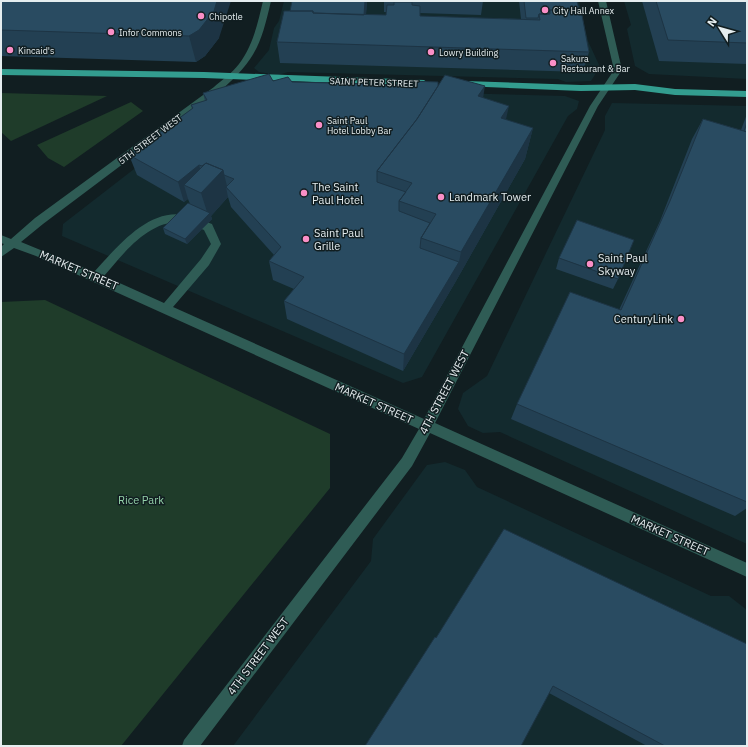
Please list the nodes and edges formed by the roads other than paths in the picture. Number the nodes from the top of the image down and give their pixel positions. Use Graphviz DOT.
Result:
graph roads {
  1 [pos="267,1"];
  2 [pos="602,1"];
  3 [pos="1,72"];
  4 [pos="230,76"];
  5 [pos="430,83"];
  6 [pos="454,84"];
  7 [pos="608,88"];
  8 [pos="747,94"];
  9 [pos="1,239"];
  10 [pos="13,243"];
  11 [pos="1,253"];
  12 [pos="96,277"];
  13 [pos="166,308"];
  14 [pos="427,426"];
  15 [pos="747,570"];
  16 [pos="190,746"];
  1 -- 4 [label="street, 5TH STREET WEST"];
  2 -- 7 [label="street, 4TH STREET WEST"];
  3 -- 4 [label="main road, SAINT PETER STREET"];
  4 -- 5 [label="main road, SAINT PETER STREET"];
  4 -- 10 [label="street, 5TH STREET WEST"];
  6 -- 7 [label="main road"];
  7 -- 8 [label="main road"];
  7 -- 14 [label="street, 4TH STREET WEST"];
  9 -- 10 [label="street, MARKET STREET"];
  10 -- 11 [label="street, 5TH STREET WEST"];
  10 -- 12 [label="street, MARKET STREET"];
  12 -- 13 [label="street, MARKET STREET"];
  12 -- 13 [label="street"];
  13 -- 14 [label="street, MARKET STREET"];
  14 -- 15 [label="street, MARKET STREET"];
  14 -- 16 [label="street, 4TH STREET WEST"];
}
